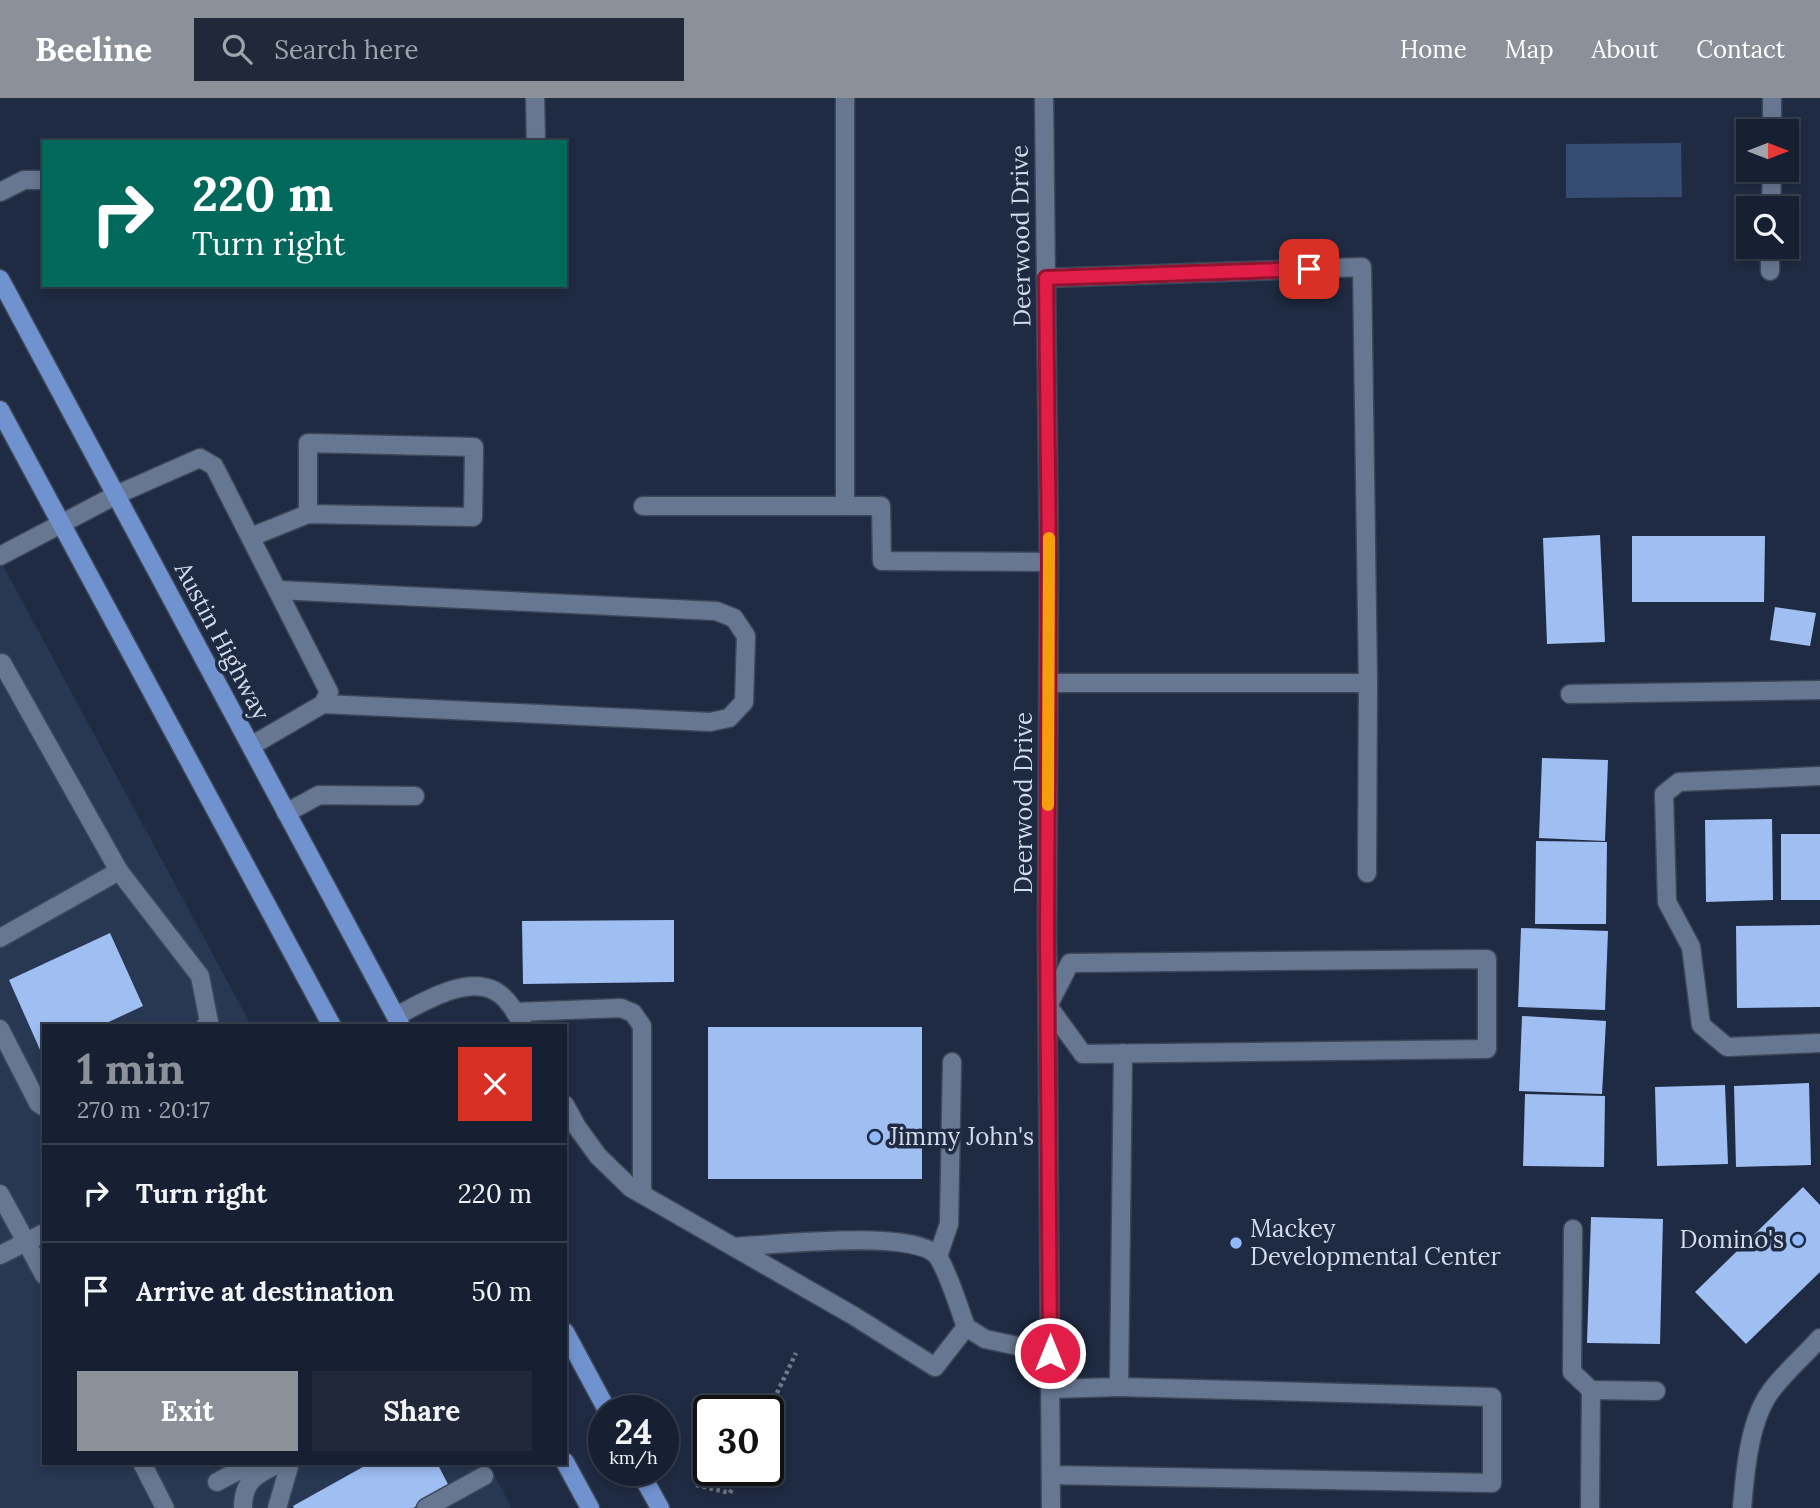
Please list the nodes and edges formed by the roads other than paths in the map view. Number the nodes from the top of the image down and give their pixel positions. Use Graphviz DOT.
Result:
graph roads {
  1 [pos="535,98"];
  2 [pos="845,98"];
  3 [pos="1044,98"];
  4 [pos="1772,98"];
  5 [pos="1772,119"];
  6 [pos="536,140"];
  7 [pos="42,180"];
  8 [pos="0,192"];
  9 [pos="1770,259"];
  10 [pos="1770,271"];
  11 [pos="1046,278"];
  12 [pos="0,279"];
  13 [pos="0,410"];
  14 [pos="116,495"];
  15 [pos="643,506"];
  16 [pos="845,506"];
  17 [pos="308,514"];
  18 [pos="61,524"];
  19 [pos="250,537"];
  20 [pos="0,556"];
  21 [pos="1049,562"];
  22 [pos="278,590"];
  23 [pos="0,664"];
  24 [pos="1049,683"];
  25 [pos="1368,683"];
  26 [pos="1820,690"];
  27 [pos="1570,694"];
  28 [pos="323,704"];
  29 [pos="251,747"];
  30 [pos="1820,776"];
  31 [pos="415,796"];
  32 [pos="286,813"];
  33 [pos="119,871"];
  34 [pos="1367,873"];
  35 [pos="0,939"];
  36 [pos="1048,1006"];
  37 [pos="519,1019"];
  38 [pos="398,1021"];
  39 [pos="207,1024"];
  40 [pos="331,1024"];
  41 [pos="0,1029"];
  42 [pos="1820,1043"];
  43 [pos="1123,1053"];
  44 [pos="952,1062"];
  45 [pos="42,1106"];
  46 [pos="567,1109"];
  47 [pos="0,1194"];
  48 [pos="642,1194"];
  49 [pos="1573,1229"];
  50 [pos="42,1234"];
  51 [pos="26,1242"];
  52 [pos="734,1247"];
  53 [pos="0,1255"];
  54 [pos="938,1256"];
  55 [pos="42,1271"];
  56 [pos="966,1327"];
  57 [pos="567,1336"];
  58 [pos="1820,1338"];
  59 [pos="1050,1353"];
  60 [pos="1119,1387"];
  61 [pos="1050,1389"];
  62 [pos="1591,1390"];
  63 [pos="1656,1391"];
  64 [pos="599,1395"];
  65 [pos="143,1465"];
  66 [pos="249,1465"];
  67 [pos="276,1465"];
  68 [pos="289,1465"];
  69 [pos="567,1465"];
  70 [pos="1051,1475"];
  71 [pos="484,1476"];
  72 [pos="217,1482"];
  73 [pos="648,1486"];
  74 [pos="165,1508"];
  75 [pos="243,1508"];
  76 [pos="277,1508"];
  77 [pos="426,1508"];
  78 [pos="590,1508"];
  79 [pos="660,1508"];
  80 [pos="1051,1508"];
  81 [pos="1590,1508"];
  82 [pos="1742,1508"];
  1 -- 6 [label="street"];
  2 -- 16 [label="street"];
  3 -- 11 [label="street, Deerwood Drive"];
  4 -- 5 [label="street"];
  7 -- 8 [label="street"];
  9 -- 10 [label="street"];
  11 -- 21 [label="street, Deerwood Drive"];
  11 -- 25 [label="street"];
  12 -- 14 [label="main road, Austin Highway"];
  13 -- 18 [label="main road"];
  14 -- 18 [label="street"];
  14 -- 19 [label="street"];
  14 -- 29 [label="main road, Austin Highway"];
  15 -- 16 [label="street"];
  16 -- 21 [label="street"];
  17 -- 17 [label="street"];
  17 -- 19 [label="street"];
  18 -- 20 [label="street"];
  18 -- 40 [label="main road"];
  19 -- 22 [label="street"];
  21 -- 24 [label="street, Deerwood Drive"];
  22 -- 28 [label="street"];
  22 -- 28 [label="street"];
  23 -- 33 [label="street"];
  24 -- 25 [label="street"];
  24 -- 36 [label="street, Deerwood Drive"];
  25 -- 34 [label="street"];
  26 -- 27 [label="street"];
  28 -- 29 [label="street"];
  29 -- 32 [label="main road, Austin Highway"];
  30 -- 42 [label="street"];
  31 -- 32 [label="street"];
  32 -- 38 [label="main road, Austin Highway"];
  33 -- 35 [label="street"];
  33 -- 39 [label="street"];
  36 -- 43 [label="street"];
  36 -- 43 [label="street"];
  36 -- 59 [label="street, Deerwood Drive"];
  37 -- 38 [label="street"];
  37 -- 48 [label="street"];
  41 -- 45 [label="street"];
  43 -- 60 [label="street"];
  44 -- 54 [label="street"];
  46 -- 48 [label="street"];
  47 -- 51 [label="street"];
  48 -- 52 [label="street"];
  49 -- 62 [label="street"];
  50 -- 51 [label="street"];
  51 -- 53 [label="street"];
  51 -- 55 [label="street"];
  52 -- 54 [label="street"];
  52 -- 56 [label="street"];
  54 -- 56 [label="street"];
  56 -- 59 [label="street"];
  57 -- 64 [label="main road"];
  58 -- 82 [label="street"];
  59 -- 61 [label="street, Deerwood Drive"];
  60 -- 61 [label="street"];
  60 -- 70 [label="street"];
  61 -- 70 [label="street, Deerwood Drive"];
  62 -- 63 [label="street"];
  62 -- 81 [label="street"];
  65 -- 74 [label="street"];
  66 -- 72 [label="street"];
  67 -- 75 [label="street"];
  68 -- 76 [label="street"];
  69 -- 78 [label="main road"];
  70 -- 80 [label="street, Deerwood Drive"];
  71 -- 77 [label="street"];
  73 -- 79 [label="main road"];
}
